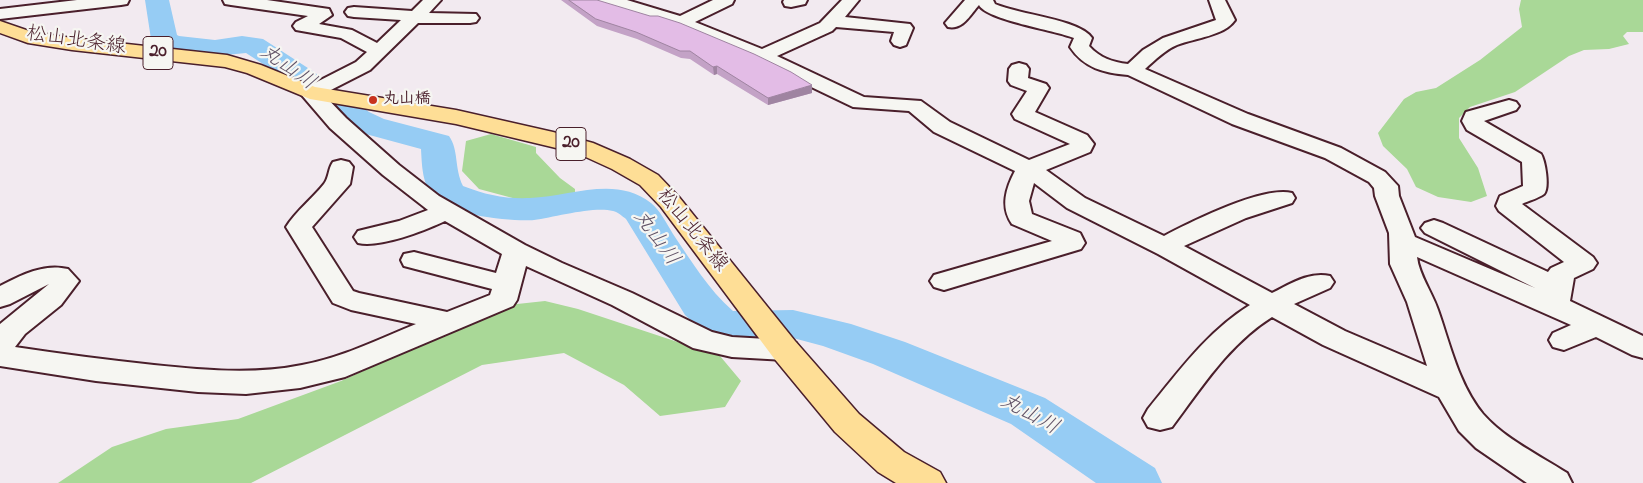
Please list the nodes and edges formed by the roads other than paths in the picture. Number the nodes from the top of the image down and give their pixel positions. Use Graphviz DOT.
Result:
graph roads {
  1 [pos="120,0"];
  2 [pos="231,0"];
  3 [pos="433,0"];
  4 [pos="604,0"];
  5 [pos="726,0"];
  6 [pos="851,0"];
  7 [pos="974,0"];
  8 [pos="986,0"];
  9 [pos="1217,0"];
  10 [pos="354,12"];
  11 [pos="0,14"];
  12 [pos="415,17"];
  13 [pos="470,18"];
  14 [pos="833,21"];
  15 [pos="681,22"];
  16 [pos="954,23"];
  17 [pos="0,27"];
  18 [pos="900,42"];
  19 [pos="383,49"];
  20 [pos="762,56"];
  21 [pos="1019,69"];
  22 [pos="1132,70"];
  23 [pos="311,93"];
  24 [pos="1509,106"];
  25 [pos="341,167"];
  26 [pos="1029,170"];
  27 [pos="1284,198"];
  28 [pos="446,210"];
  29 [pos="1434,228"];
  30 [pos="367,237"];
  31 [pos="1403,241"];
  32 [pos="1163,247"];
  33 [pos="516,251"];
  34 [pos="414,260"];
  35 [pos="944,281"];
  36 [pos="1320,282"];
  37 [pos="507,284"];
  38 [pos="1556,296"];
  39 [pos="0,298"];
  40 [pos="1270,305"];
  41 [pos="450,322"];
  42 [pos="1596,325"];
  43 [pos="1564,340"];
  44 [pos="0,346"];
  45 [pos="1643,348"];
  46 [pos="784,349"];
  47 [pos="0,350"];
  48 [pos="1450,389"];
  49 [pos="1160,418"];
  50 [pos="927,483"];
  51 [pos="1554,483"];
  1 -- 11 [label="street"];
  2 -- 19 [label="street"];
  3 -- 12 [label="street"];
  4 -- 15 [label="street"];
  5 -- 15 [label="street"];
  6 -- 14 [label="street"];
  7 -- 16 [label="street"];
  8 -- 22 [label="street"];
  9 -- 22 [label="street"];
  10 -- 12 [label="street"];
  12 -- 13 [label="street"];
  12 -- 19 [label="street"];
  14 -- 18 [label="street"];
  14 -- 20 [label="street"];
  15 -- 20 [label="street"];
  17 -- 23 [label="main road, 松山北条線 / 20"];
  19 -- 23 [label="street"];
  20 -- 26 [label="street"];
  21 -- 26 [label="street"];
  22 -- 31 [label="street"];
  23 -- 28 [label="street"];
  23 -- 46 [label="main road, 松山北条線 / 20"];
  24 -- 38 [label="street"];
  25 -- 41 [label="street"];
  26 -- 32 [label="street"];
  26 -- 35 [label="street"];
  27 -- 32 [label="street"];
  28 -- 30 [label="street"];
  28 -- 33 [label="street"];
  29 -- 38 [label="street"];
  31 -- 38 [label="street"];
  31 -- 48 [label="street"];
  32 -- 40 [label="street"];
  33 -- 37 [label="street"];
  33 -- 46 [label="street"];
  34 -- 37 [label="street"];
  36 -- 40 [label="street"];
  37 -- 41 [label="street"];
  38 -- 42 [label="street"];
  39 -- 44 [label="street"];
  40 -- 48 [label="street"];
  40 -- 49 [label="street"];
  41 -- 47 [label="street"];
  42 -- 43 [label="street"];
  42 -- 45 [label="street"];
  46 -- 50 [label="main road, 松山北条線 / 20"];
  48 -- 51 [label="street"];
}
